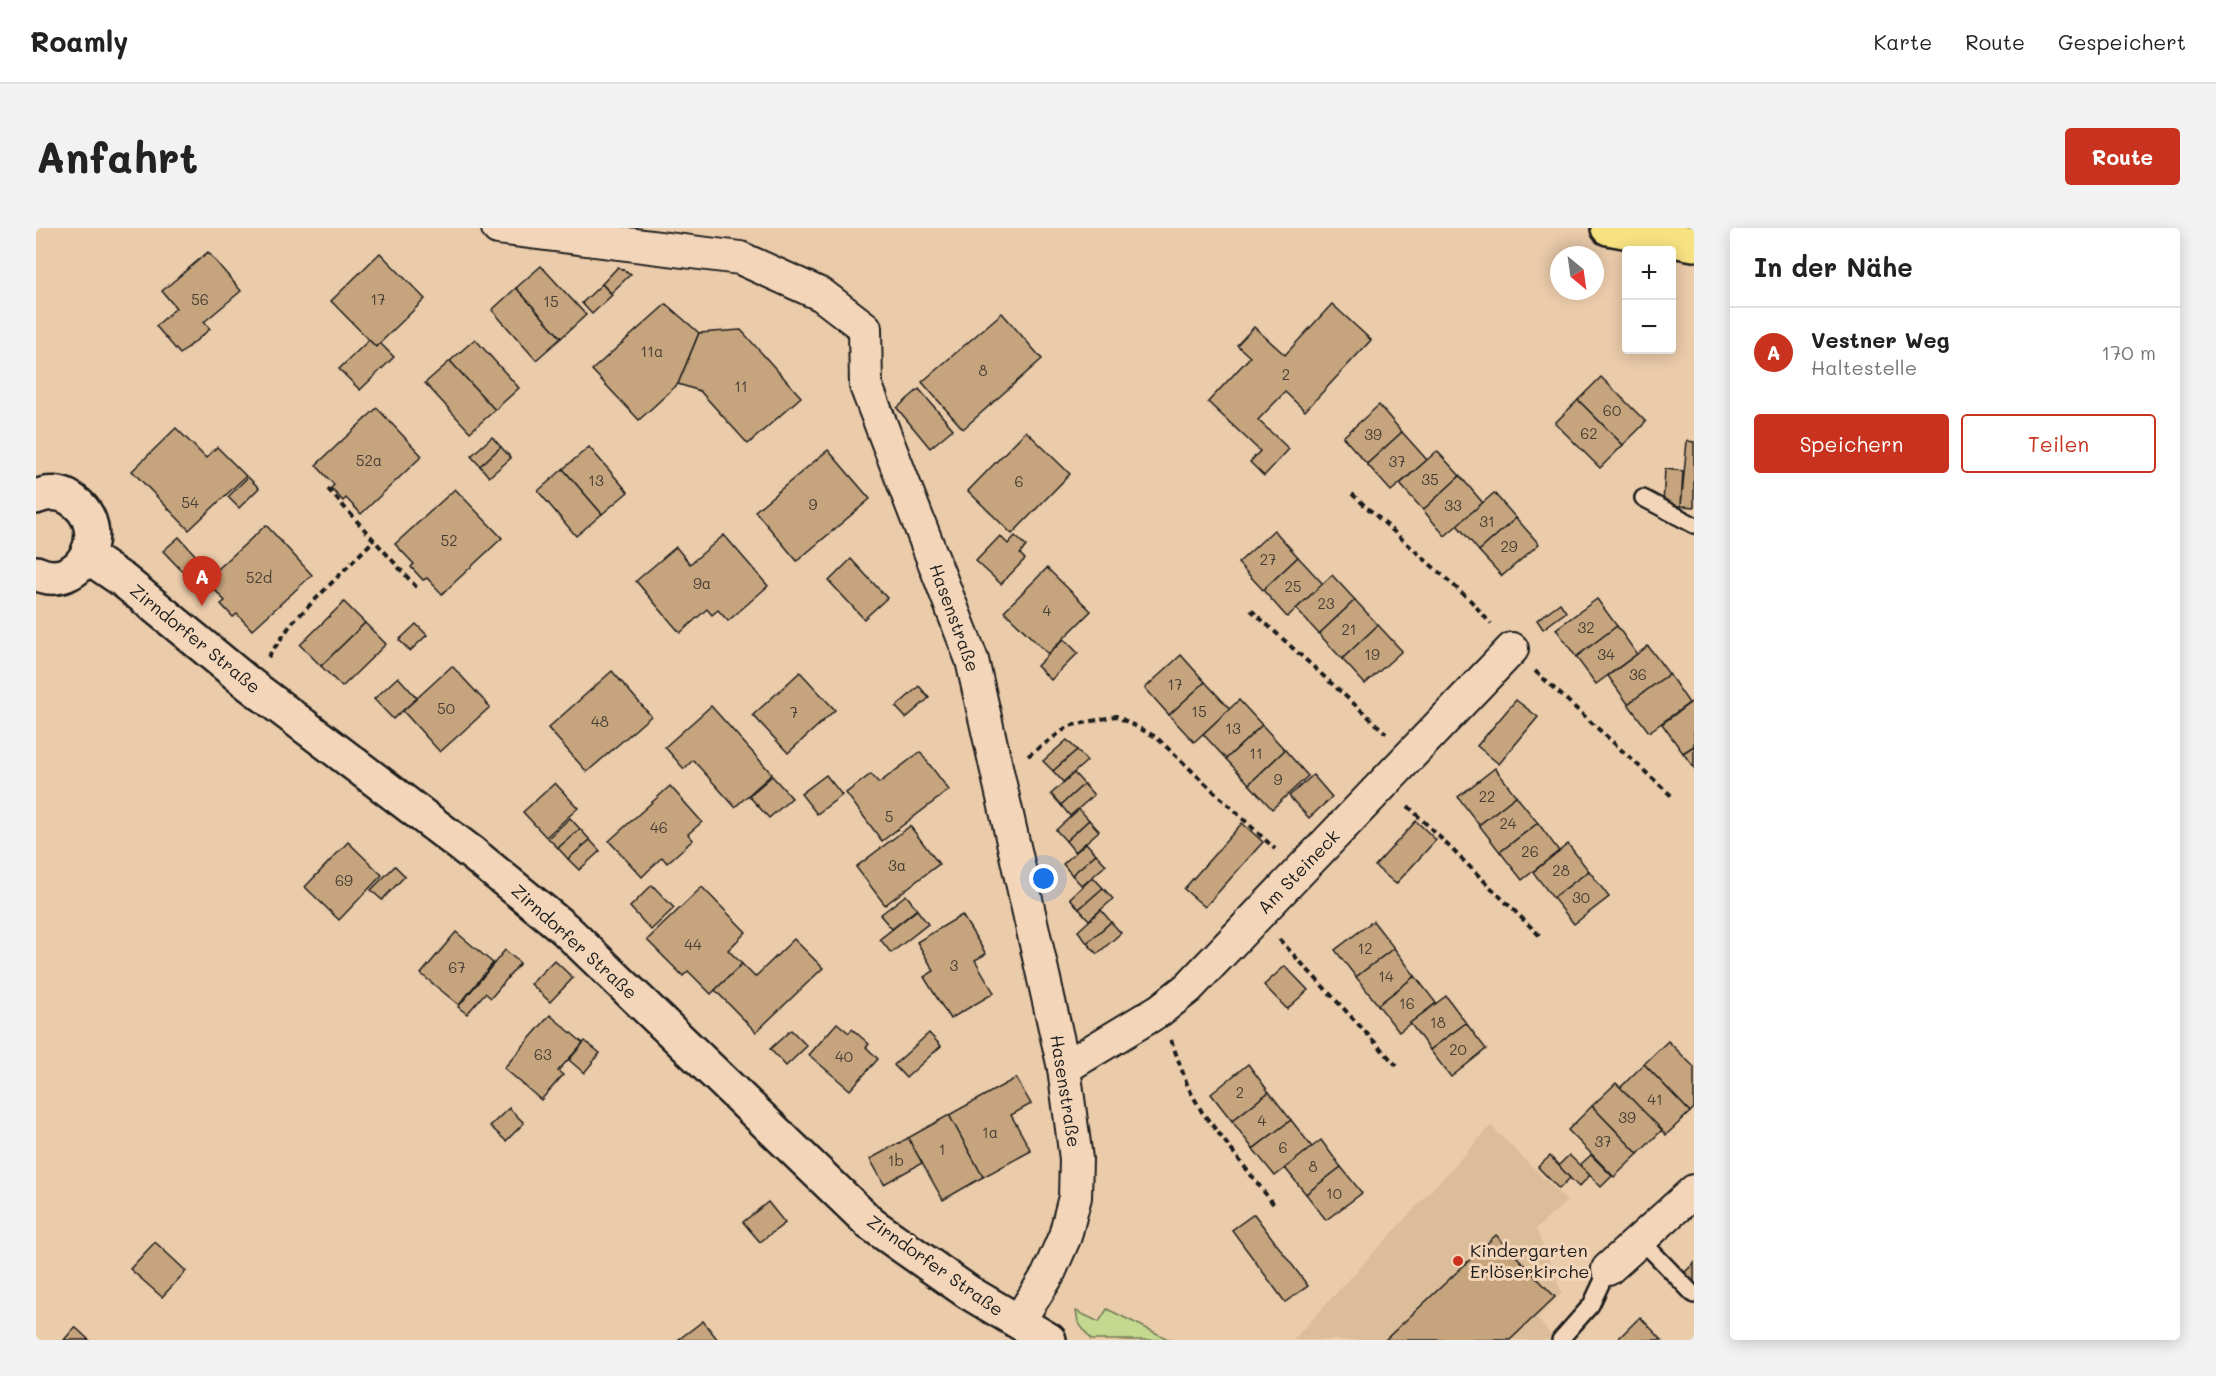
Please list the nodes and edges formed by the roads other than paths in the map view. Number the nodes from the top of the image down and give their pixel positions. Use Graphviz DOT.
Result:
graph roads {
  1 [pos="498,228"];
  2 [pos="1608,228"];
  3 [pos="1694,244"];
  4 [pos="42,488"];
  5 [pos="1643,498"];
  6 [pos="1694,525"];
  7 [pos="87,556"];
  8 [pos="36,573"];
  9 [pos="1512,649"];
  10 [pos="1064,1068"];
  11 [pos="1694,1191"];
  12 [pos="1641,1240"];
  13 [pos="1608,1269"];
  14 [pos="1694,1295"];
  15 [pos="1018,1322"];
  16 [pos="1049,1340"];
  17 [pos="1560,1340"];
  1 -- 10 [label="street, Hasenstraße"];
  2 -- 3 [label="highway"];
  4 -- 7 [label="main road"];
  5 -- 6 [label="lane"];
  7 -- 8 [label="main road"];
  7 -- 15 [label="main road, Zirndorfer Straße"];
  9 -- 10 [label="street, Am Steineck"];
  10 -- 15 [label="street, Hasenstraße"];
  11 -- 12 [label="street"];
  12 -- 13 [label="street"];
  12 -- 14 [label="lane"];
  13 -- 17 [label="lane"];
  15 -- 16 [label="main road, Zirndorfer Straße"];
}
